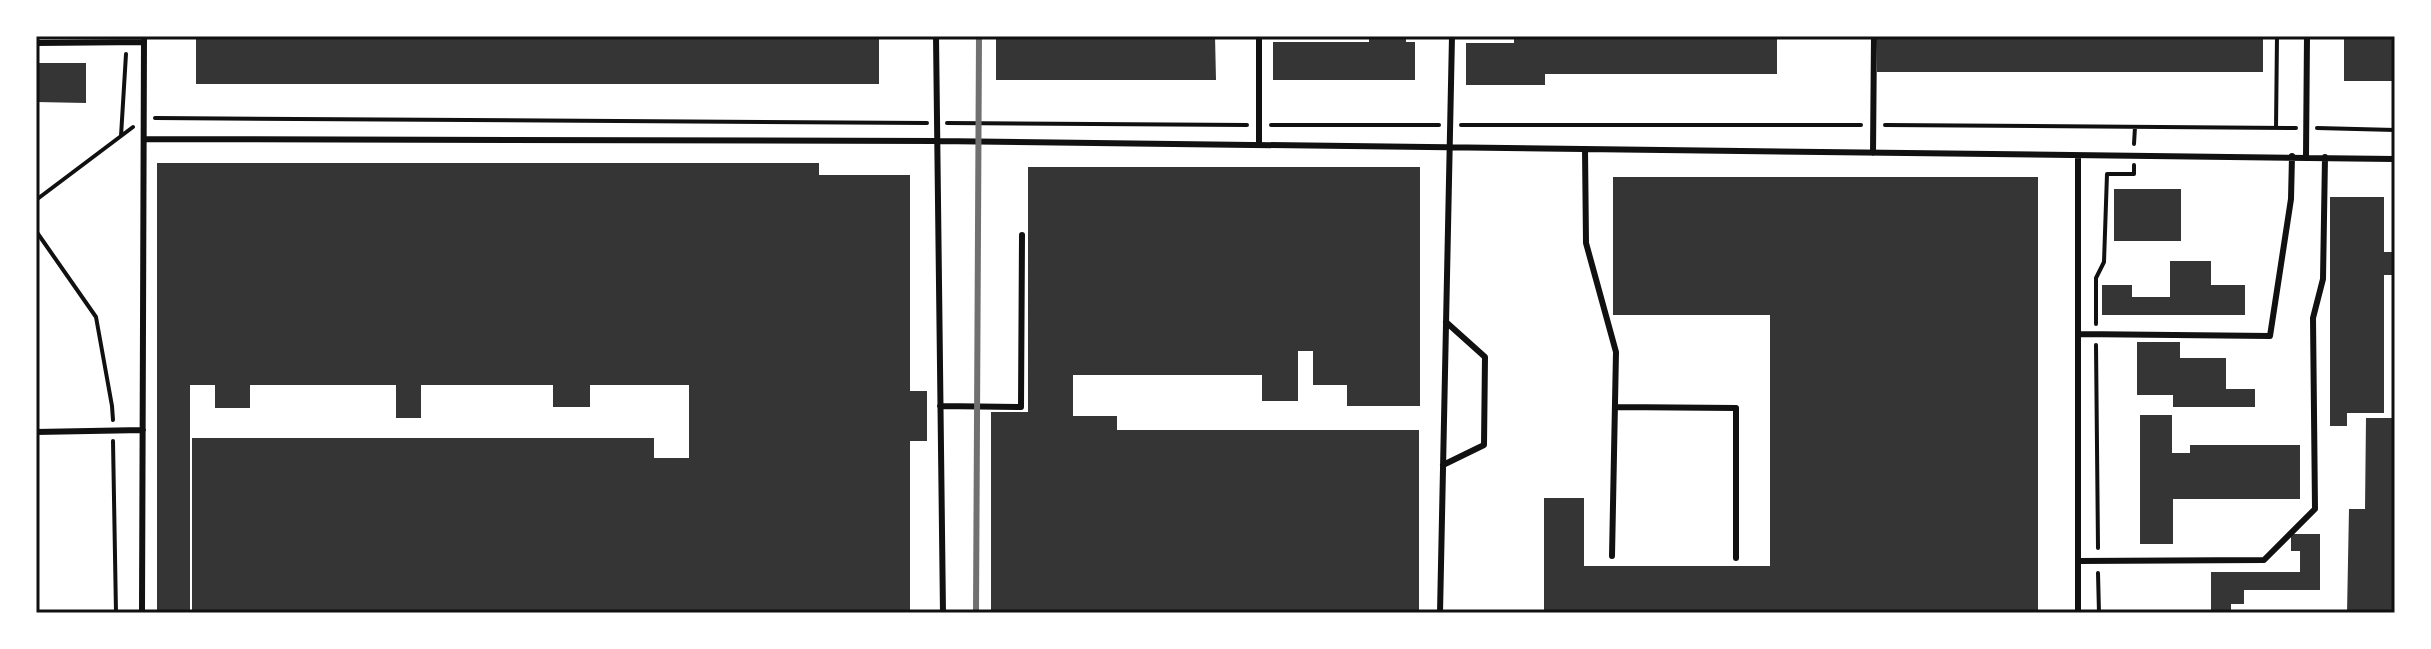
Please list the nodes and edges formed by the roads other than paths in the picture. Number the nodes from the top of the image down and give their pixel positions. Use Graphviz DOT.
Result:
graph roads {
  1 [pos="936,36"];
  2 [pos="1259,36"];
  3 [pos="1452,36"];
  4 [pos="1874,36"];
  5 [pos="2307,36"];
  6 [pos="144,39"];
  7 [pos="36,43"];
  8 [pos="144,139"];
  9 [pos="937,141"];
  10 [pos="1259,145"];
  11 [pos="1451,147"];
  12 [pos="1585,149"];
  13 [pos="1873,153"];
  14 [pos="2078,156"];
  15 [pos="2292,156"];
  16 [pos="2306,156"];
  17 [pos="2325,157"];
  18 [pos="2395,159"];
  19 [pos="1022,235"];
  20 [pos="1446,322"];
  21 [pos="2078,334"];
  22 [pos="940,406"];
  23 [pos="1615,407"];
  24 [pos="143,430"];
  25 [pos="36,432"];
  26 [pos="1443,465"];
  27 [pos="1612,556"];
  28 [pos="1736,558"];
  29 [pos="2078,561"];
  30 [pos="142,613"];
  31 [pos="943,613"];
  32 [pos="1440,613"];
  33 [pos="2078,613"];
  1 -- 9 [label="lane"];
  2 -- 10 [label="lane"];
  3 -- 11 [label="lane"];
  4 -- 13 [label="lane"];
  5 -- 16 [label="lane"];
  6 -- 7 [label="lane"];
  6 -- 8 [label="lane"];
  8 -- 9 [label="lane"];
  8 -- 24 [label="lane"];
  9 -- 10 [label="lane"];
  9 -- 22 [label="lane"];
  10 -- 11 [label="lane"];
  11 -- 12 [label="lane"];
  11 -- 20 [label="lane"];
  12 -- 13 [label="lane"];
  12 -- 23 [label="lane"];
  13 -- 14 [label="lane"];
  14 -- 15 [label="lane"];
  14 -- 21 [label="lane"];
  15 -- 16 [label="lane"];
  15 -- 21 [label="lane"];
  16 -- 17 [label="lane"];
  17 -- 18 [label="lane"];
  17 -- 29 [label="lane"];
  19 -- 22 [label="lane"];
  20 -- 26 [label="lane"];
  20 -- 26 [label="lane"];
  21 -- 29 [label="lane"];
  22 -- 31 [label="lane"];
  23 -- 27 [label="lane"];
  23 -- 28 [label="lane"];
  24 -- 25 [label="lane"];
  24 -- 30 [label="lane"];
  26 -- 32 [label="lane"];
  29 -- 33 [label="lane"];
}
